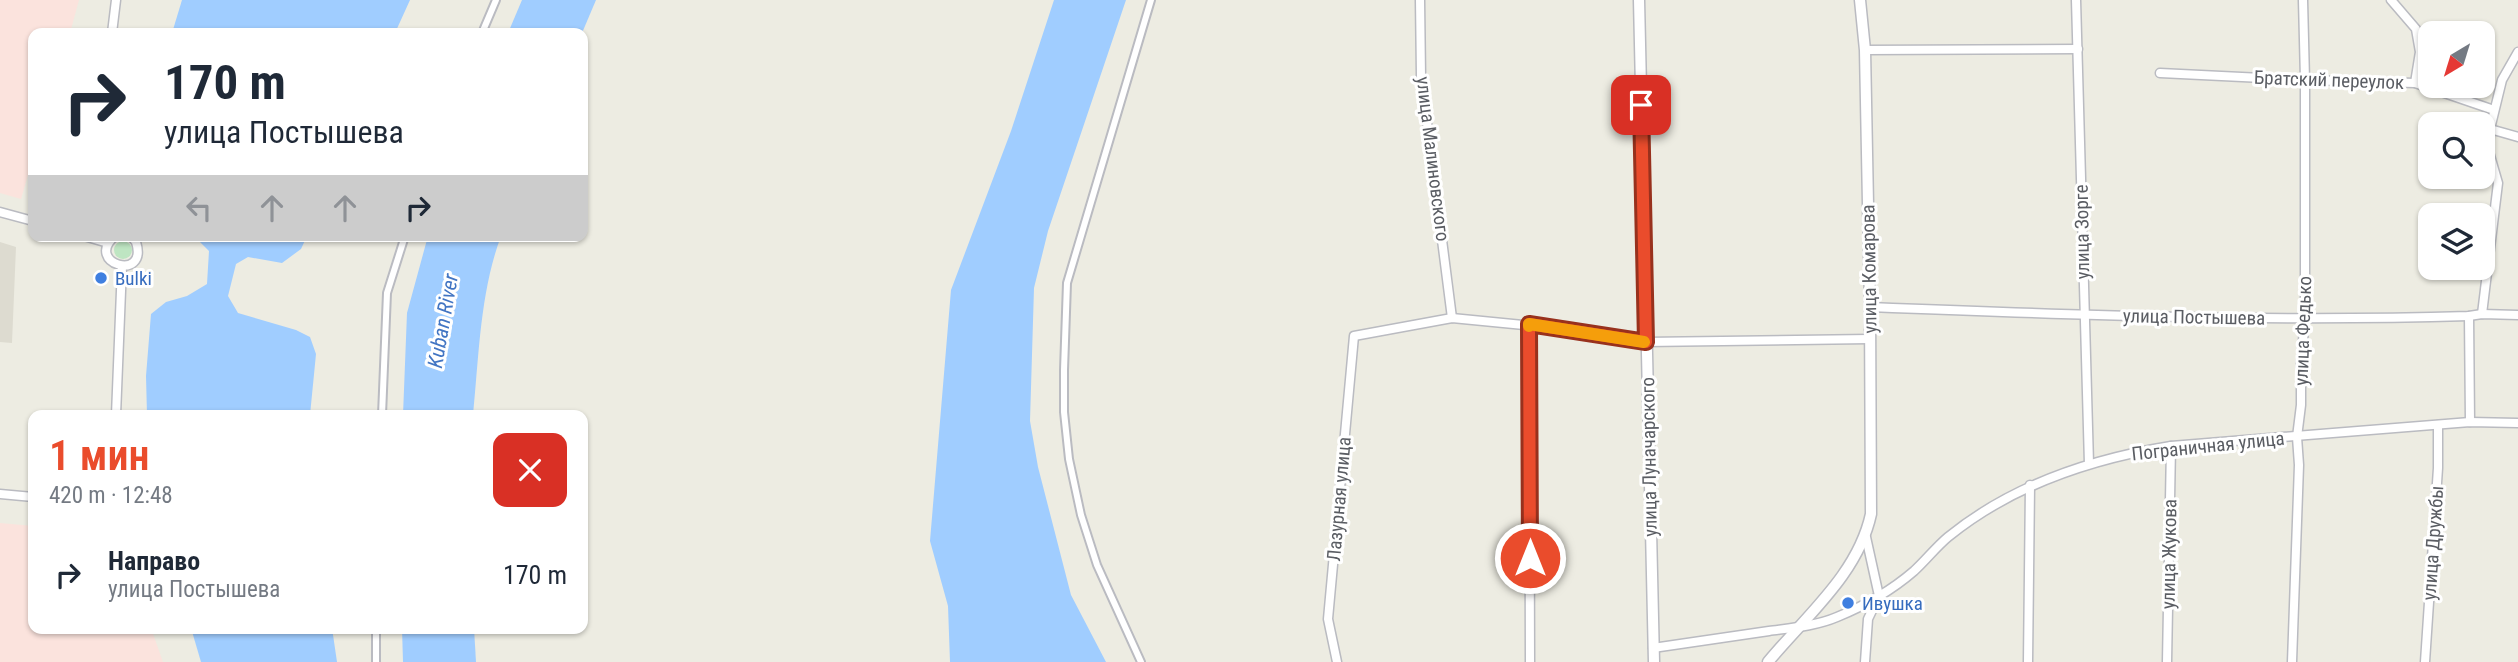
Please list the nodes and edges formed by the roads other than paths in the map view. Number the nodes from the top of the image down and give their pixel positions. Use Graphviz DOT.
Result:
graph roads {
  1 [pos="116,0"];
  2 [pos="496,0"];
  3 [pos="1152,0"];
  4 [pos="1420,0"];
  5 [pos="1639,0"];
  6 [pos="1860,0"];
  7 [pos="2076,0"];
  8 [pos="2303,0"];
  9 [pos="2391,0"];
  10 [pos="113,28"];
  11 [pos="484,28"];
  12 [pos="1865,50"];
  13 [pos="2078,50"];
  14 [pos="2518,52"];
  15 [pos="2160,73"];
  16 [pos="2305,80"];
  17 [pos="2415,83"];
  18 [pos="2494,110"];
  19 [pos="2495,130"];
  20 [pos="2518,137"];
  21 [pos="2495,173"];
  22 [pos="0,212"];
  23 [pos="28,220"];
  24 [pos="105,242"];
  25 [pos="136,242"];
  26 [pos="403,242"];
  27 [pos="108,243"];
  28 [pos="122,266"];
  29 [pos="1870,307"];
  30 [pos="2482,314"];
  31 [pos="2084,315"];
  32 [pos="2518,315"];
  33 [pos="2469,316"];
  34 [pos="1452,318"];
  35 [pos="2305,318"];
  36 [pos="1529,324"];
  37 [pos="1870,339"];
  38 [pos="1646,342"];
  39 [pos="116,410"];
  40 [pos="382,410"];
  41 [pos="2470,422"];
  42 [pos="2518,423"];
  43 [pos="2438,425"];
  44 [pos="2297,438"];
  45 [pos="2171,446"];
  46 [pos="2089,464"];
  47 [pos="2031,485"];
  48 [pos="0,494"];
  49 [pos="28,497"];
  50 [pos="1866,537"];
  51 [pos="1879,596"];
  52 [pos="1797,627"];
  53 [pos="376,634"];
  54 [pos="1653,648"];
  55 [pos="376,662"];
  56 [pos="1141,662"];
  57 [pos="1337,662"];
  58 [pos="1530,662"];
  59 [pos="1654,662"];
  60 [pos="1768,662"];
  61 [pos="1866,662"];
  62 [pos="2028,662"];
  63 [pos="2166,662"];
  64 [pos="2292,662"];
  65 [pos="2425,662"];
  1 -- 10 [label="street"];
  2 -- 11 [label="street"];
  3 -- 56 [label="street"];
  4 -- 34 [label="street, улица Малиновского"];
  5 -- 38 [label="street, улица Луначарского"];
  6 -- 12 [label="street, улица Комарова"];
  7 -- 13 [label="street, улица Зорге"];
  8 -- 16 [label="street, улица Федько"];
  9 -- 17 [label="street"];
  12 -- 13 [label="street"];
  12 -- 29 [label="street, улица Комарова"];
  13 -- 31 [label="street, улица Зорге"];
  14 -- 18 [label="street"];
  15 -- 16 [label="street, Братский переулок"];
  16 -- 17 [label="street, Братский переулок"];
  16 -- 35 [label="street, улица Федько"];
  17 -- 18 [label="street, Братский переулок"];
  19 -- 20 [label="street"];
  21 -- 30 [label="street"];
  22 -- 23 [label="street"];
  24 -- 27 [label="street"];
  25 -- 28 [label="street"];
  26 -- 40 [label="street"];
  27 -- 28 [label="street"];
  28 -- 39 [label="street"];
  29 -- 31 [label="street, улица Постышева"];
  29 -- 37 [label="street, улица Комарова"];
  30 -- 32 [label="street, улица Постышева"];
  30 -- 33 [label="street, улица Постышева"];
  31 -- 35 [label="street, улица Постышева"];
  31 -- 46 [label="street, улица Зорге"];
  33 -- 35 [label="street, улица Постышева"];
  33 -- 41 [label="street"];
  34 -- 36 [label="street"];
  34 -- 57 [label="street, Лазурная улица"];
  35 -- 44 [label="street, улица Федько"];
  36 -- 38 [label="street"];
  36 -- 58 [label="street"];
  37 -- 38 [label="street"];
  37 -- 50 [label="street, улица Комарова"];
  38 -- 54 [label="street, улица Луначарского"];
  41 -- 42 [label="street, Пограничная улица"];
  41 -- 43 [label="street, Пограничная улица"];
  43 -- 44 [label="street, Пограничная улица"];
  43 -- 65 [label="street, улица Дружбы"];
  44 -- 45 [label="street, Пограничная улица"];
  44 -- 64 [label="street, улица Федько"];
  45 -- 46 [label="street, Пограничная улица"];
  45 -- 63 [label="street, улица Жукова"];
  46 -- 47 [label="street, Пограничная улица"];
  47 -- 51 [label="street, Пограничная улица"];
  47 -- 62 [label="street"];
  48 -- 49 [label="street"];
  50 -- 51 [label="street, улица Комарова"];
  50 -- 52 [label="street, улица Комарова"];
  51 -- 52 [label="street, Пограничная улица"];
  51 -- 61 [label="street"];
  52 -- 54 [label="street, Пограничная улица"];
  52 -- 60 [label="street, улица Комарова"];
  53 -- 55 [label="street"];
  54 -- 59 [label="street, улица Луначарского"];
}
